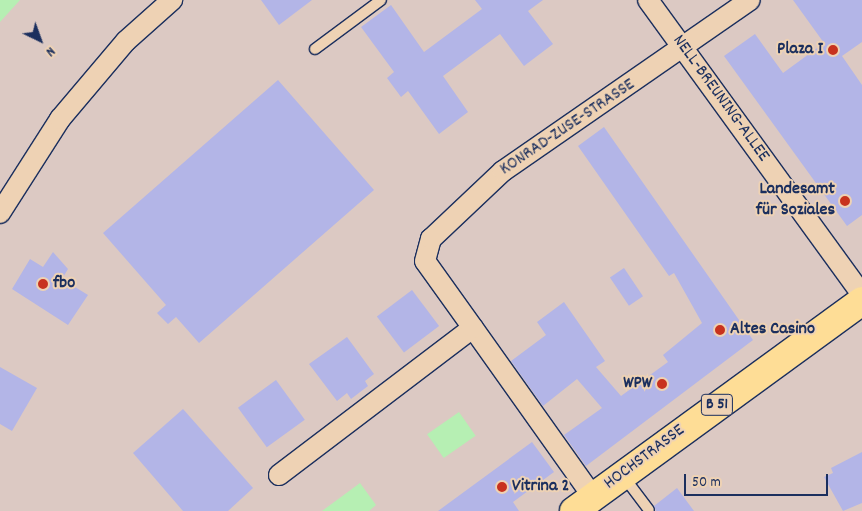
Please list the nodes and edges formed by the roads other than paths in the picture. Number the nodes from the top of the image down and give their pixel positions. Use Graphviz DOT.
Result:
graph roads {
  1 [pos="172,0"];
  2 [pos="648,0"];
  3 [pos="750,0"];
  4 [pos="374,2"];
  5 [pos="684,48"];
  6 [pos="315,49"];
  7 [pos="0,213"];
  8 [pos="862,295"];
  9 [pos="862,301"];
  10 [pos="473,328"];
  11 [pos="279,475"];
  12 [pos="622,475"];
  13 [pos="584,504"];
  14 [pos="649,510"];
  1 -- 7 [label="street"];
  2 -- 5 [label="street, NELL-BREUNING-ALLEE"];
  3 -- 5 [label="street, KONRAD-ZUSE-STRASSE"];
  4 -- 6 [label="lane"];
  5 -- 8 [label="street, NELL-BREUNING-ALLEE"];
  5 -- 10 [label="street, KONRAD-ZUSE-STRASSE"];
  9 -- 12 [label="main road, HOCHSTRASSE / B 51"];
  10 -- 11 [label="street"];
  10 -- 13 [label="street, KONRAD-ZUSE-STRASSE"];
  12 -- 13 [label="main road, HOCHSTRASSE / B 51"];
  12 -- 14 [label="lane"];
}
